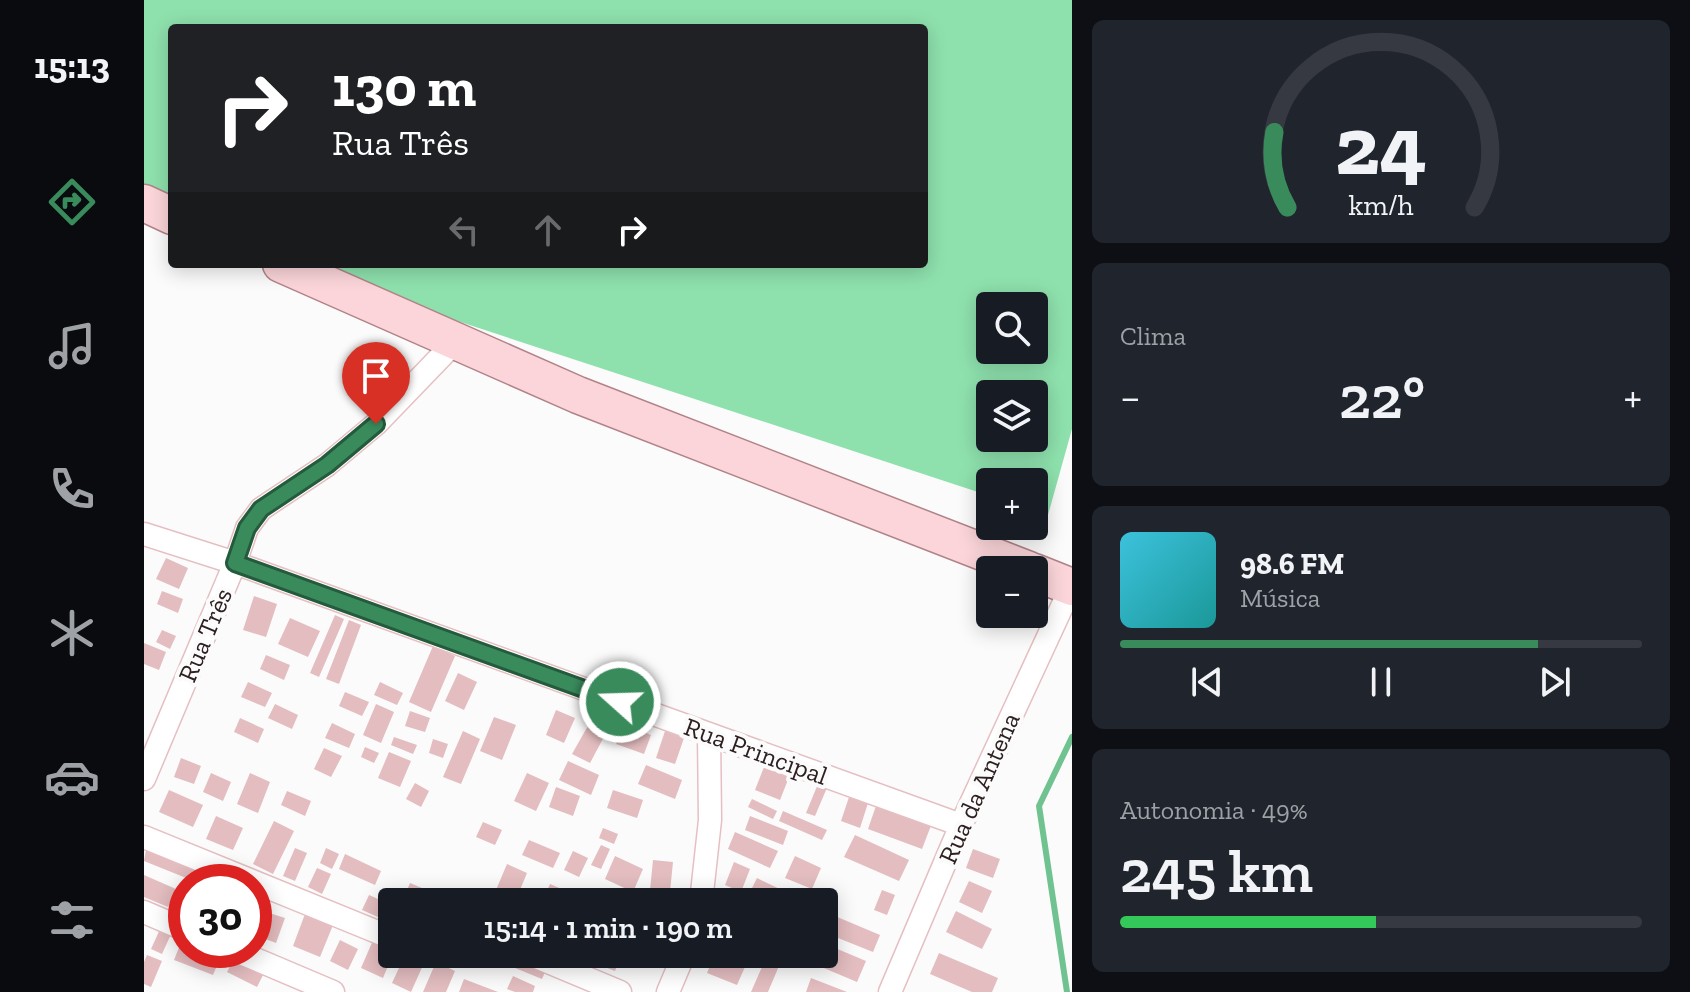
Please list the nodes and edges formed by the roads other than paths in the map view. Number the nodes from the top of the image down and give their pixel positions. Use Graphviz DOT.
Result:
graph roads {
  1 [pos="144,203"];
  2 [pos="168,214"];
  3 [pos="290,268"];
  4 [pos="456,341"];
  5 [pos="144,534"];
  6 [pos="992,556"];
  7 [pos="235,563"];
  8 [pos="1048,577"];
  9 [pos="1072,586"];
  10 [pos="709,734"];
  11 [pos="144,779"];
  12 [pos="961,825"];
  13 [pos="144,837"];
  14 [pos="703,888"];
  15 [pos="144,912"];
  16 [pos="168,922"];
  17 [pos="378,932"];
  18 [pos="272,966"];
  19 [pos="563,968"];
  20 [pos="678,968"];
  21 [pos="333,992"];
  22 [pos="620,992"];
  23 [pos="668,992"];
  24 [pos="890,992"];
  1 -- 2 [label="main road"];
  3 -- 4 [label="main road"];
  4 -- 6 [label="main road"];
  4 -- 7 [label="street, Rua Três"];
  5 -- 7 [label="street, Rua Principal"];
  7 -- 10 [label="street, Rua Principal"];
  7 -- 11 [label="street, Rua Três"];
  8 -- 9 [label="main road"];
  9 -- 12 [label="street, Rua da Antena"];
  10 -- 12 [label="street, Rua Principal"];
  10 -- 14 [label="street"];
  12 -- 24 [label="street, Rua da Antena"];
  13 -- 17 [label="street"];
  15 -- 16 [label="street"];
  18 -- 21 [label="street"];
  19 -- 22 [label="street"];
  20 -- 23 [label="street"];
}
